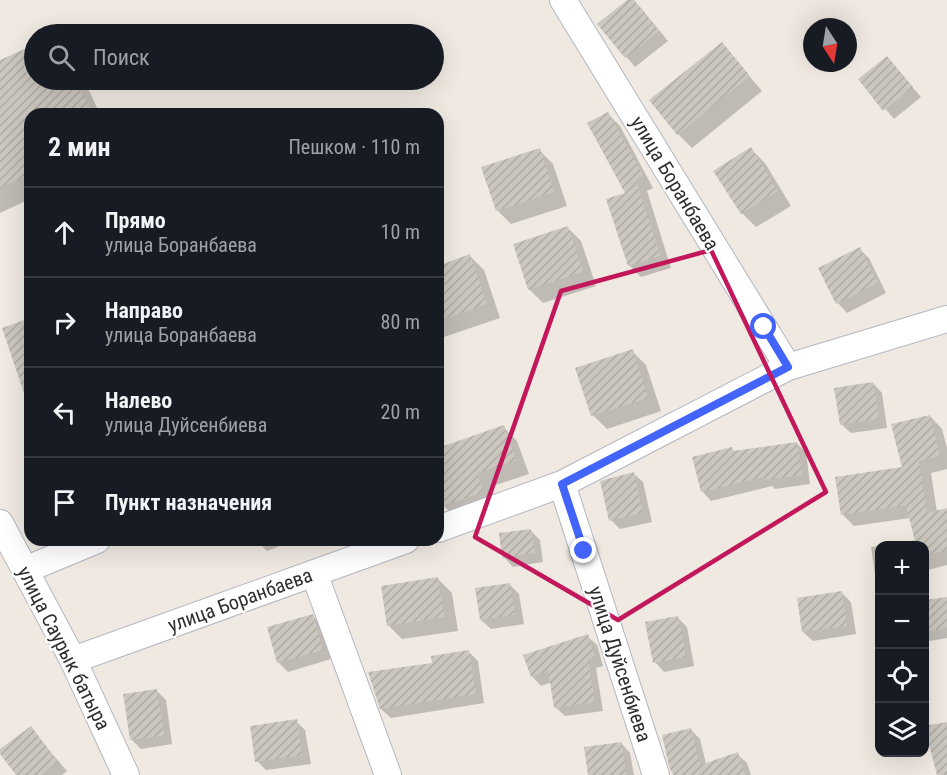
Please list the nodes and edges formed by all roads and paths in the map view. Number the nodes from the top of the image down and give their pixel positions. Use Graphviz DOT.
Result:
graph roads {
  1 [pos="563,0"];
  2 [pos="947,319"];
  3 [pos="788,367"];
  4 [pos="562,484"];
  5 [pos="0,523"];
  6 [pos="444,527"];
  7 [pos="83,546"];
  8 [pos="389,546"];
  9 [pos="26,570"];
  10 [pos="314,573"];
  11 [pos="73,660"];
  12 [pos="126,775"];
  13 [pos="388,775"];
  14 [pos="656,775"];
  1 -- 3 [label="street, улица Боранбаева"];
  2 -- 3 [label="street"];
  3 -- 4 [label="street"];
  4 -- 6 [label="street"];
  4 -- 14 [label="street, улица Дуйсенбиева"];
  5 -- 9 [label="street, улица Саурык батыра"];
  7 -- 9 [label="street"];
  8 -- 10 [label="street, улица Боранбаева"];
  9 -- 11 [label="street, улица Саурык батыра"];
  10 -- 11 [label="street, улица Боранбаева"];
  10 -- 13 [label="street"];
  11 -- 12 [label="street, улица Саурык батыра"];
}
